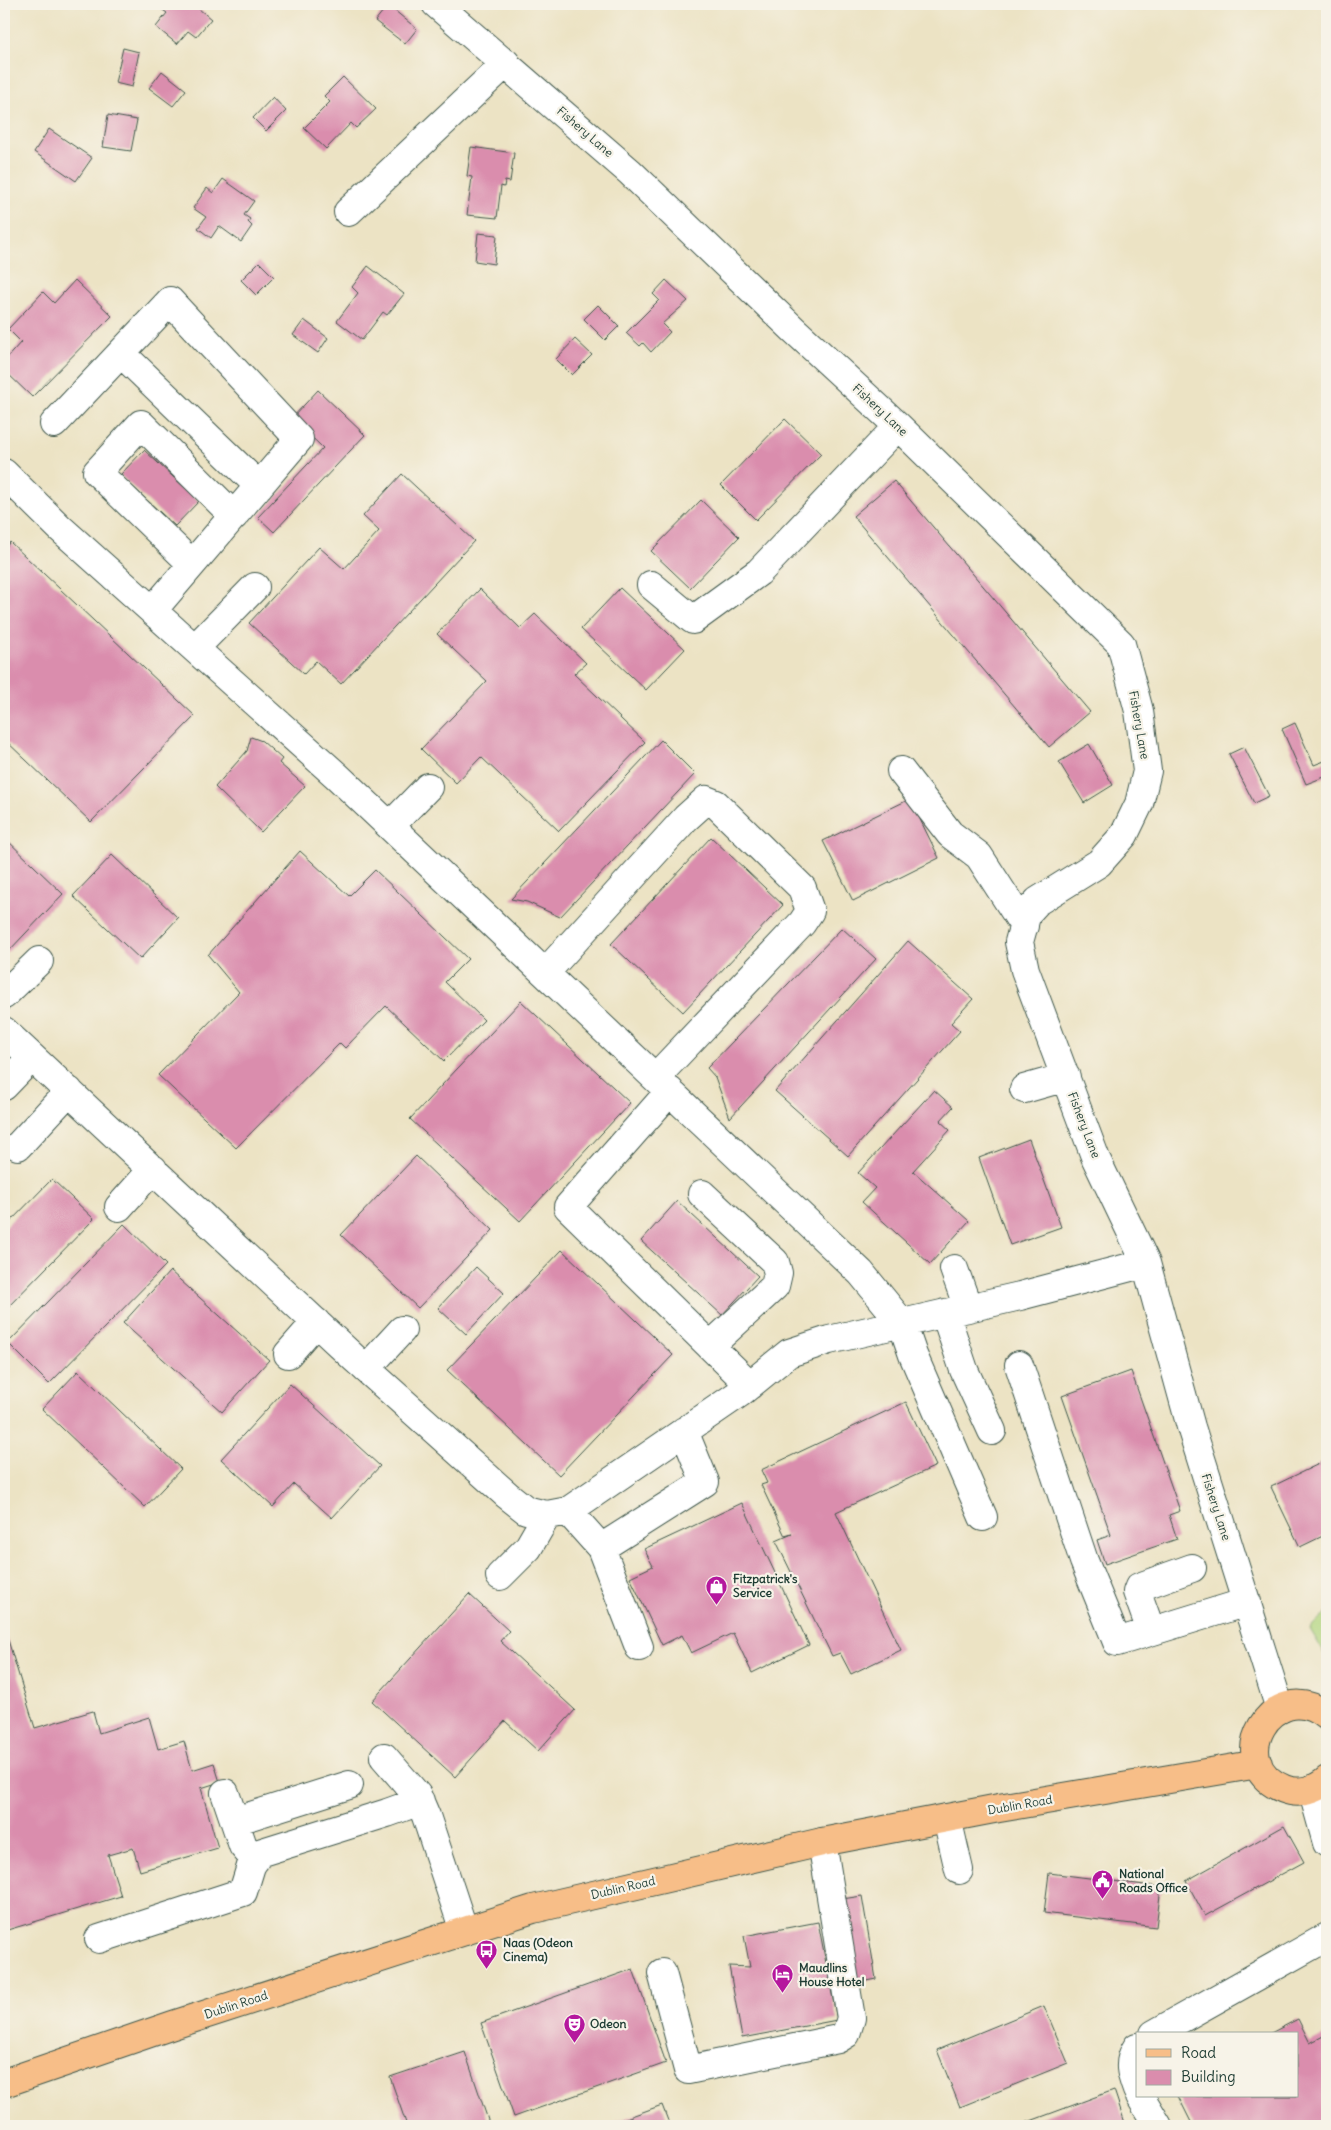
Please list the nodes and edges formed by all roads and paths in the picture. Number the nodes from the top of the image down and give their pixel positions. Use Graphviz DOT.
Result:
graph roads {
  1 [pos="436,4"];
  2 [pos="506,63"];
  3 [pos="348,212"];
  4 [pos="121,353"];
  5 [pos="54,424"];
  6 [pos="898,426"];
  7 [pos="4,472"];
  8 [pos="259,486"];
  9 [pos="234,516"];
  10 [pos="192,564"];
  11 [pos="651,585"];
  12 [pos="254,587"];
  13 [pos="153,610"];
  14 [pos="195,648"];
  15 [pos="901,771"];
  16 [pos="428,787"];
  17 [pos="390,826"];
  18 [pos="1024,926"];
  19 [pos="39,961"];
  20 [pos="545,973"];
  21 [pos="4,995"];
  22 [pos="4,1031"];
  23 [pos="32,1056"];
  24 [pos="1066,1077"];
  25 [pos="663,1084"];
  26 [pos="4,1086"];
  27 [pos="1024,1088"];
  28 [pos="69,1091"];
  29 [pos="18,1146"];
  30 [pos="153,1169"];
  31 [pos="702,1194"];
  32 [pos="118,1207"];
  33 [pos="1146,1263"];
  34 [pos="954,1269"];
  35 [pos="957,1311"];
  36 [pos="316,1322"];
  37 [pos="902,1323"];
  38 [pos="402,1330"];
  39 [pos="710,1346"];
  40 [pos="288,1354"];
  41 [pos="1019,1365"];
  42 [pos="366,1369"];
  43 [pos="750,1385"];
  44 [pos="684,1431"];
  45 [pos="992,1432"];
  46 [pos="558,1513"];
  47 [pos="984,1517"];
  48 [pos="600,1548"];
  49 [pos="1192,1568"];
  50 [pos="500,1576"];
  51 [pos="1247,1602"];
  52 [pos="1151,1631"];
  53 [pos="639,1647"];
  54 [pos="1280,1709"];
  55 [pos="1327,1716"];
  56 [pos="384,1757"];
  57 [pos="1258,1764"];
  58 [pos="349,1785"];
  59 [pos="1320,1785"];
  60 [pos="225,1793"];
  61 [pos="420,1801"];
  62 [pos="947,1818"];
  63 [pos="235,1821"];
  64 [pos="822,1842"];
  65 [pos="1327,1843"];
  66 [pos="255,1860"];
  67 [pos="959,1870"];
  68 [pos="464,1931"];
  69 [pos="1327,1937"];
  70 [pos="99,1939"];
  71 [pos="662,1973"];
  72 [pos="1158,2032"];
  73 [pos="1136,2048"];
  74 [pos="5,2083"];
  75 [pos="1136,2088"];
  76 [pos="1141,2098"];
  77 [pos="1158,2126"];
  1 -- 2 [label="street, Fishery Lane"];
  2 -- 3 [label="street"];
  2 -- 6 [label="street, Fishery Lane"];
  4 -- 5 [label="street"];
  4 -- 8 [label="street"];
  4 -- 8 [label="street"];
  6 -- 11 [label="street"];
  6 -- 18 [label="street, Fishery Lane"];
  7 -- 13 [label="street"];
  8 -- 9 [label="street"];
  9 -- 10 [label="street"];
  9 -- 10 [label="street"];
  10 -- 13 [label="street"];
  12 -- 14 [label="street"];
  13 -- 14 [label="street"];
  14 -- 17 [label="street"];
  15 -- 18 [label="street"];
  16 -- 17 [label="street"];
  17 -- 20 [label="street"];
  18 -- 24 [label="street, Fishery Lane"];
  19 -- 21 [label="street"];
  20 -- 25 [label="street"];
  20 -- 25 [label="street"];
  22 -- 23 [label="street"];
  23 -- 26 [label="street"];
  23 -- 28 [label="street"];
  24 -- 27 [label="street"];
  24 -- 33 [label="street, Fishery Lane"];
  25 -- 37 [label="street"];
  25 -- 39 [label="street"];
  28 -- 29 [label="street"];
  28 -- 30 [label="street"];
  30 -- 32 [label="street"];
  30 -- 36 [label="street"];
  31 -- 39 [label="street"];
  33 -- 35 [label="street"];
  33 -- 51 [label="street, Fishery Lane"];
  34 -- 35 [label="street"];
  35 -- 37 [label="street"];
  35 -- 45 [label="street"];
  36 -- 40 [label="street"];
  36 -- 42 [label="street"];
  37 -- 43 [label="street"];
  37 -- 47 [label="street"];
  38 -- 42 [label="street"];
  39 -- 43 [label="street"];
  41 -- 52 [label="street"];
  42 -- 46 [label="street"];
  43 -- 44 [label="street"];
  44 -- 46 [label="street"];
  44 -- 48 [label="street"];
  46 -- 48 [label="street"];
  46 -- 50 [label="street"];
  48 -- 53 [label="street"];
  49 -- 52 [label="street"];
  51 -- 52 [label="street"];
  51 -- 54 [label="street, Fishery Lane"];
  54 -- 55 [label="main road"];
  54 -- 57 [label="main road"];
  56 -- 61 [label="street"];
  57 -- 59 [label="main road"];
  57 -- 62 [label="main road, Dublin Road"];
  58 -- 63 [label="street"];
  59 -- 65 [label="street"];
  60 -- 63 [label="street"];
  61 -- 66 [label="street"];
  61 -- 68 [label="street"];
  62 -- 64 [label="main road, Dublin Road"];
  62 -- 67 [label="street"];
  63 -- 66 [label="street"];
  64 -- 68 [label="main road, Dublin Road"];
  64 -- 71 [label="street"];
  66 -- 70 [label="street"];
  68 -- 74 [label="main road, Dublin Road"];
  69 -- 72 [label="street"];
  73 -- 75 [label="street"];
  76 -- 77 [label="street"];
}
